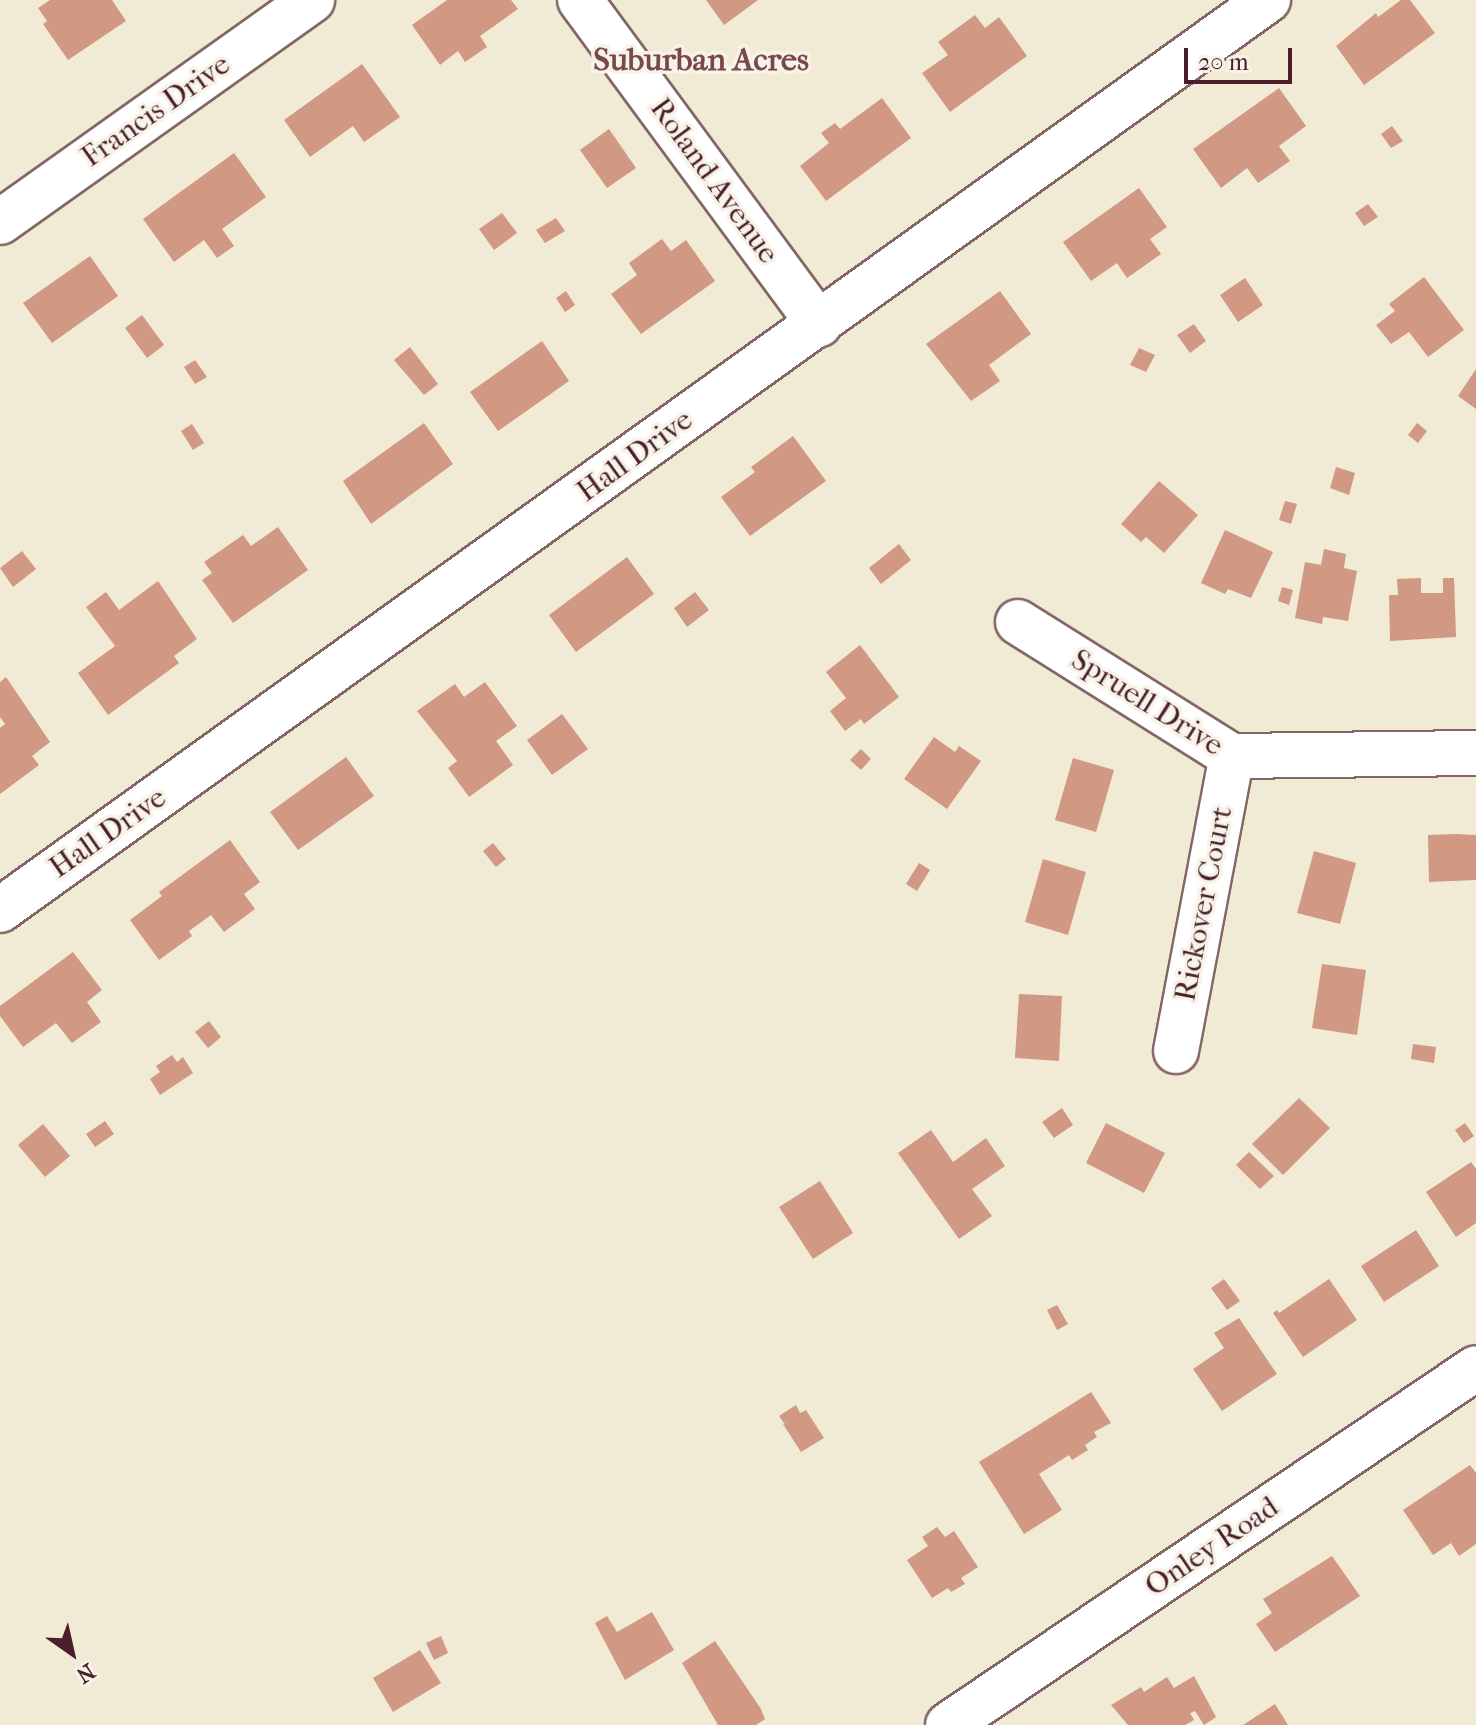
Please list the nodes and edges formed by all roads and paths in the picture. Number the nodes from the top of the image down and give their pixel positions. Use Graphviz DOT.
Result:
graph roads {
  1 [pos="312,0"];
  2 [pos="580,0"];
  3 [pos="1268,0"];
  4 [pos="0,222"];
  5 [pos="819,324"];
  6 [pos="1018,622"];
  7 [pos="1476,753"];
  8 [pos="1232,756"];
  9 [pos="0,910"];
  10 [pos="1176,1051"];
  11 [pos="1476,1368"];
  12 [pos="948,1725"];
  1 -- 4 [label="street, Francis Drive"];
  2 -- 5 [label="street, Roland Avenue"];
  3 -- 5 [label="street, Hall Drive"];
  5 -- 9 [label="street, Hall Drive"];
  6 -- 8 [label="street, Spruell Drive"];
  7 -- 8 [label="street, Spruell Drive"];
  8 -- 10 [label="street, Rickover Court"];
  11 -- 12 [label="street, Onley Road"];
}
